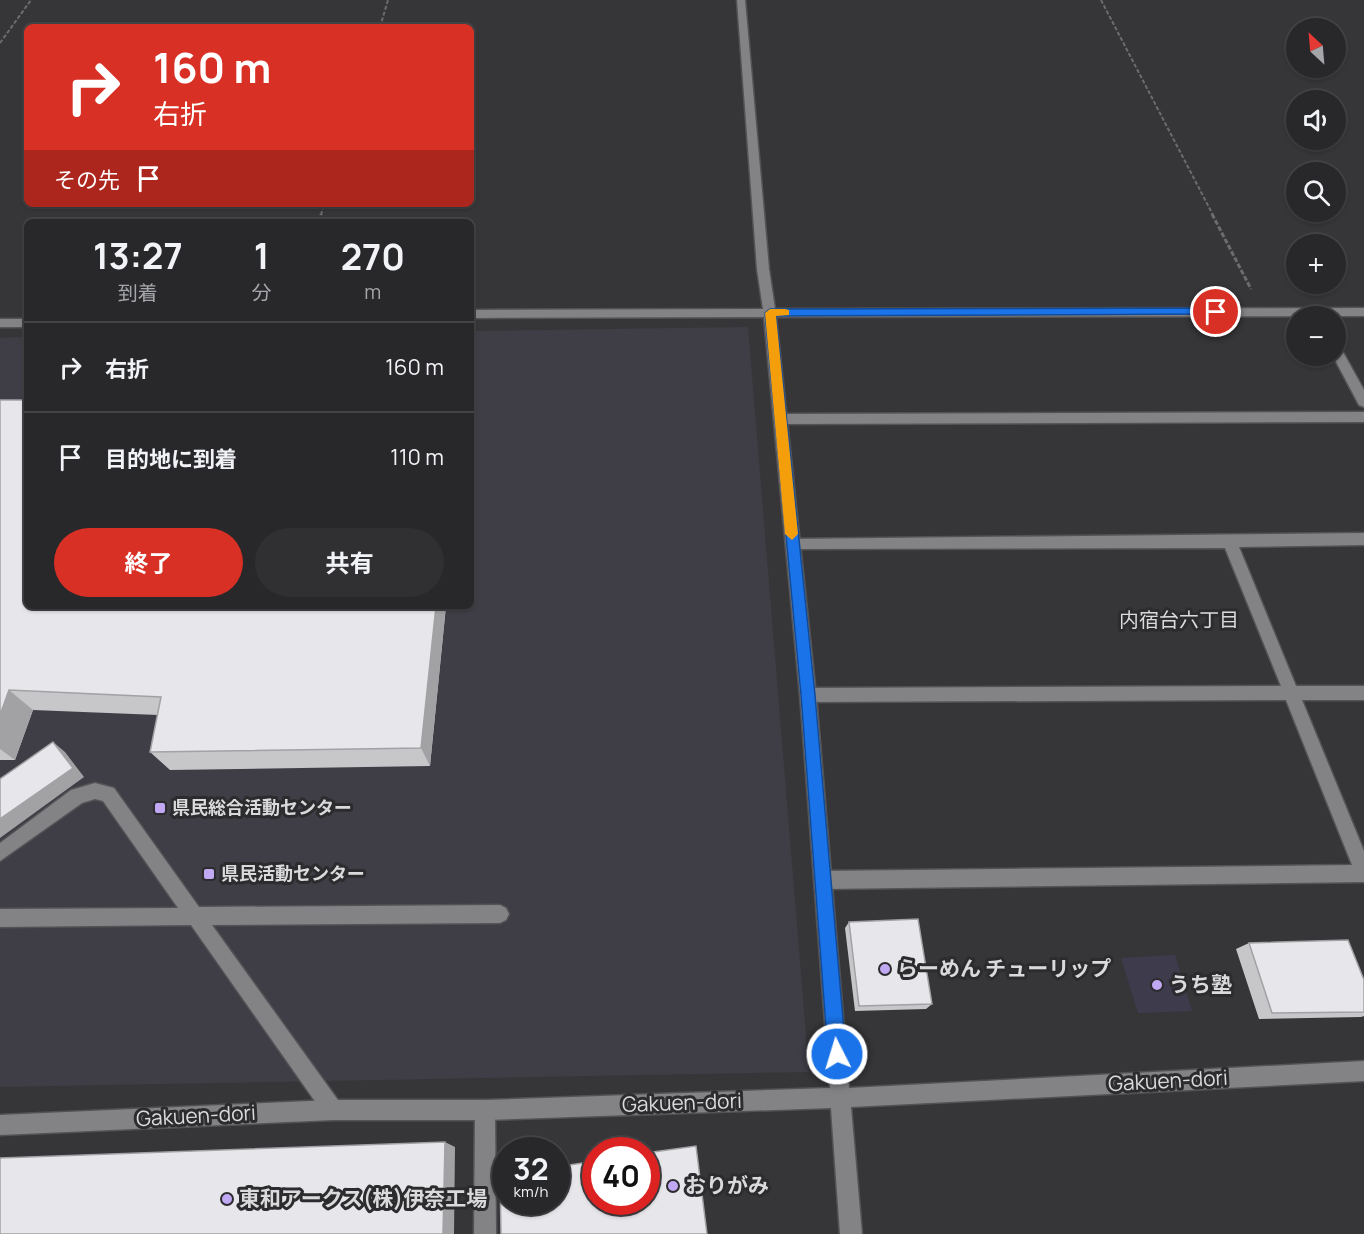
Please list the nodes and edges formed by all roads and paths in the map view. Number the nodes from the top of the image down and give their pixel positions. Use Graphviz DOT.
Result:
graph roads {
  1 [pos="31,0"];
  2 [pos="388,0"];
  3 [pos="741,0"];
  4 [pos="1101,0"];
  5 [pos="381,24"];
  6 [pos="0,43"];
  7 [pos="1263,311"];
  8 [pos="1286,312"];
  9 [pos="1364,312"];
  10 [pos="770,313"];
  11 [pos="1346,313"];
  12 [pos="474,314"];
  13 [pos="0,323"];
  14 [pos="24,323"];
  15 [pos="1345,366"];
  16 [pos="1364,402"];
  17 [pos="1364,417"];
  18 [pos="780,419"];
  19 [pos="1364,539"];
  20 [pos="1230,542"];
  21 [pos="793,543"];
  22 [pos="1364,693"];
  23 [pos="1290,694"];
  24 [pos="808,695"];
  25 [pos="0,853"];
  26 [pos="1364,873"];
  27 [pos="823,880"];
  28 [pos="500,914"];
  29 [pos="194,915"];
  30 [pos="0,918"];
  31 [pos="1364,1071"];
  32 [pos="840,1098"];
  33 [pos="333,1110"];
  34 [pos="485,1110"];
  35 [pos="0,1125"];
  36 [pos="485,1234"];
  37 [pos="851,1234"];
  1 -- 6 [label="path"];
  2 -- 5 [label="path"];
  3 -- 10 [label="street"];
  4 -- 7 [label="path"];
  7 -- 8 [label="street"];
  7 -- 10 [label="street"];
  9 -- 11 [label="street"];
  10 -- 12 [label="street"];
  10 -- 18 [label="street"];
  13 -- 14 [label="street"];
  15 -- 16 [label="street"];
  17 -- 18 [label="street"];
  18 -- 21 [label="street"];
  19 -- 20 [label="street"];
  20 -- 21 [label="street"];
  20 -- 23 [label="street"];
  21 -- 24 [label="street"];
  22 -- 23 [label="street"];
  23 -- 24 [label="street"];
  23 -- 26 [label="street"];
  24 -- 27 [label="street"];
  25 -- 29 [label="street"];
  26 -- 27 [label="street"];
  27 -- 32 [label="street"];
  28 -- 29 [label="street"];
  29 -- 30 [label="street"];
  29 -- 33 [label="street"];
  31 -- 32 [label="street, Gakuen-dori"];
  32 -- 34 [label="street, Gakuen-dori"];
  32 -- 37 [label="street"];
  33 -- 34 [label="street, Gakuen-dori"];
  33 -- 35 [label="street, Gakuen-dori"];
  34 -- 36 [label="street"];
}
